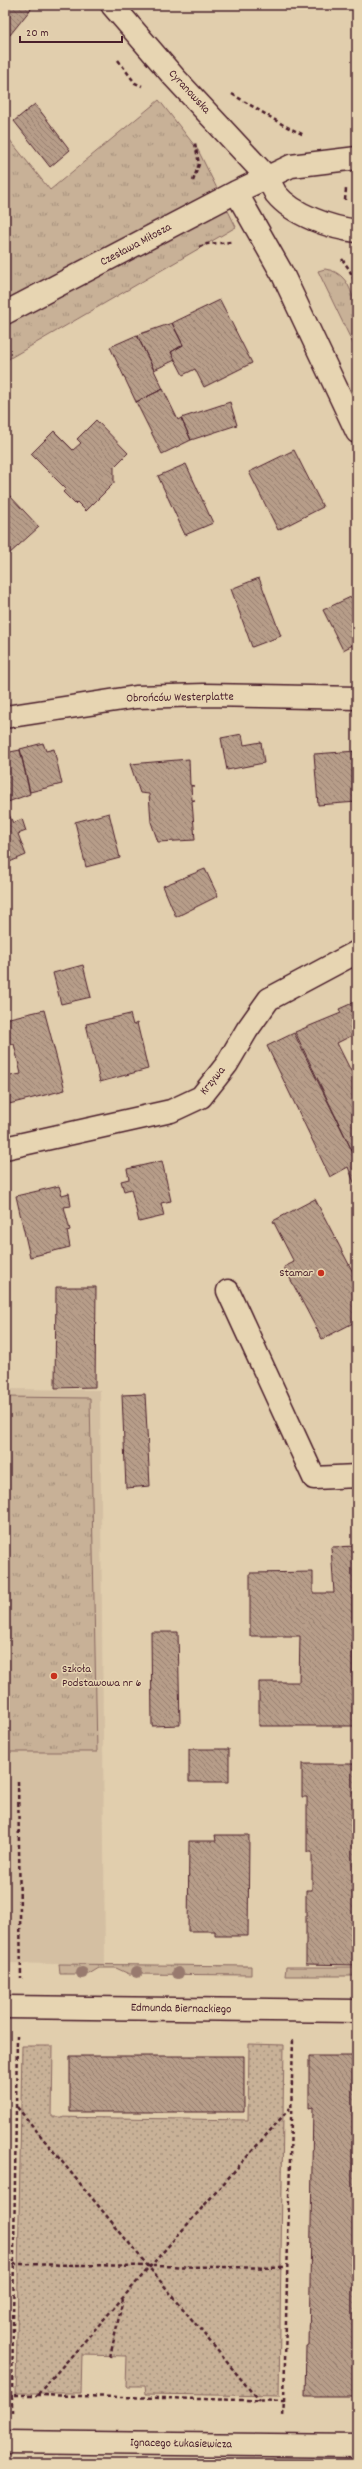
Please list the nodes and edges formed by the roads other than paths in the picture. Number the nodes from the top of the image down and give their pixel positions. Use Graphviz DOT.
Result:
graph roads {
  1 [pos="112,5"];
  2 [pos="357,158"];
  3 [pos="268,177"];
  4 [pos="236,192"];
  5 [pos="357,231"];
  6 [pos="5,313"];
  7 [pos="357,432"];
  8 [pos="357,698"];
  9 [pos="5,717"];
  10 [pos="357,952"];
  11 [pos="5,1148"];
  12 [pos="228,1291"];
  13 [pos="357,1476"];
  14 [pos="5,2007"];
  15 [pos="357,2011"];
  16 [pos="5,2442"];
  17 [pos="357,2446"];
  1 -- 3 [label="street, Cyranowska"];
  2 -- 3 [label="street"];
  3 -- 4 [label="street, Czesława Miłosza"];
  3 -- 5 [label="street, Cyranowska"];
  4 -- 6 [label="street, Czesława Miłosza"];
  4 -- 7 [label="street"];
  8 -- 9 [label="street, Obrońców Westerplatte"];
  10 -- 11 [label="street, Krzywa"];
  12 -- 13 [label="street"];
  14 -- 15 [label="street, Edmunda Biernackiego"];
  16 -- 17 [label="street, Ignacego Łukasiewicza"];
}
